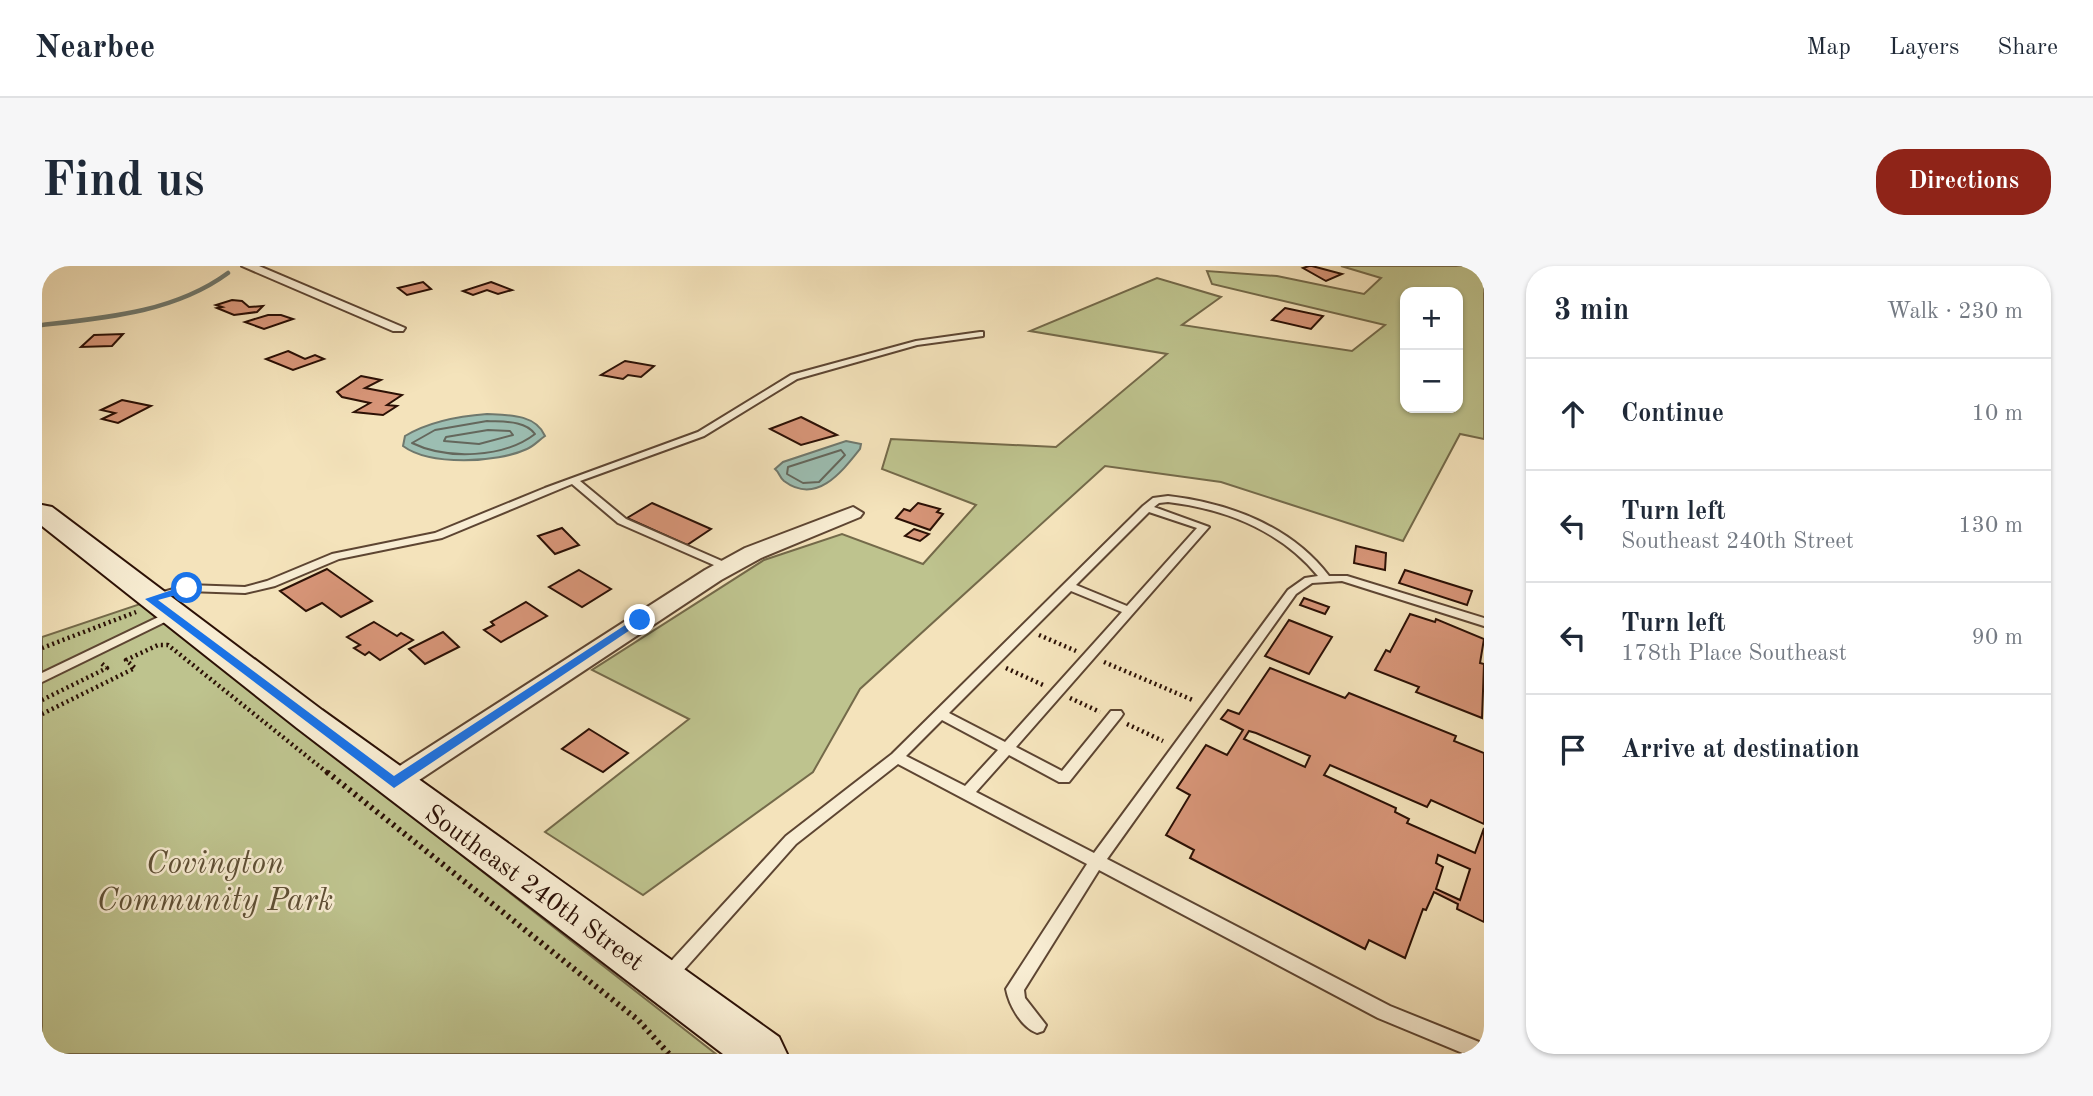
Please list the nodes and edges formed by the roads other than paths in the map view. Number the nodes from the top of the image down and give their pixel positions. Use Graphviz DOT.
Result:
graph roads {
  1 [pos="248,266"];
  2 [pos="398,328"];
  3 [pos="980,334"];
  4 [pos="575,482"];
  5 [pos="1147,508"];
  6 [pos="42,513"];
  7 [pos="852,513"];
  8 [pos="727,567"];
  9 [pos="1324,576"];
  10 [pos="1069,586"];
  11 [pos="159,606"];
  12 [pos="1129,611"];
  13 [pos="1484,622"];
  14 [pos="42,678"];
  15 [pos="940,714"];
  16 [pos="1115,716"];
  17 [pos="1007,748"];
  18 [pos="897,757"];
  19 [pos="394,783"];
  20 [pos="967,793"];
  21 [pos="1097,862"];
  22 [pos="663,981"];
  23 [pos="1037,1025"];
  24 [pos="1484,1053"];
  25 [pos="762,1054"];
  1 -- 2 [label="street"];
  3 -- 4 [label="lane"];
  4 -- 8 [label="lane"];
  4 -- 11 [label="lane"];
  5 -- 9 [label="lane"];
  5 -- 10 [label="lane"];
  5 -- 12 [label="lane"];
  6 -- 11 [label="main road, Southeast 240th Street"];
  7 -- 8 [label="street"];
  8 -- 19 [label="street"];
  9 -- 13 [label="lane"];
  9 -- 21 [label="lane"];
  10 -- 12 [label="lane"];
  10 -- 15 [label="lane"];
  11 -- 14 [label="lane"];
  11 -- 19 [label="main road, Southeast 240th Street"];
  12 -- 17 [label="lane"];
  15 -- 17 [label="lane"];
  15 -- 18 [label="lane"];
  16 -- 17 [label="lane"];
  17 -- 20 [label="lane"];
  18 -- 20 [label="lane"];
  18 -- 22 [label="lane"];
  19 -- 22 [label="main road, Southeast 240th Street"];
  20 -- 21 [label="lane"];
  21 -- 23 [label="lane"];
  21 -- 24 [label="lane"];
  22 -- 25 [label="main road, Southeast 240th Street"];
}
